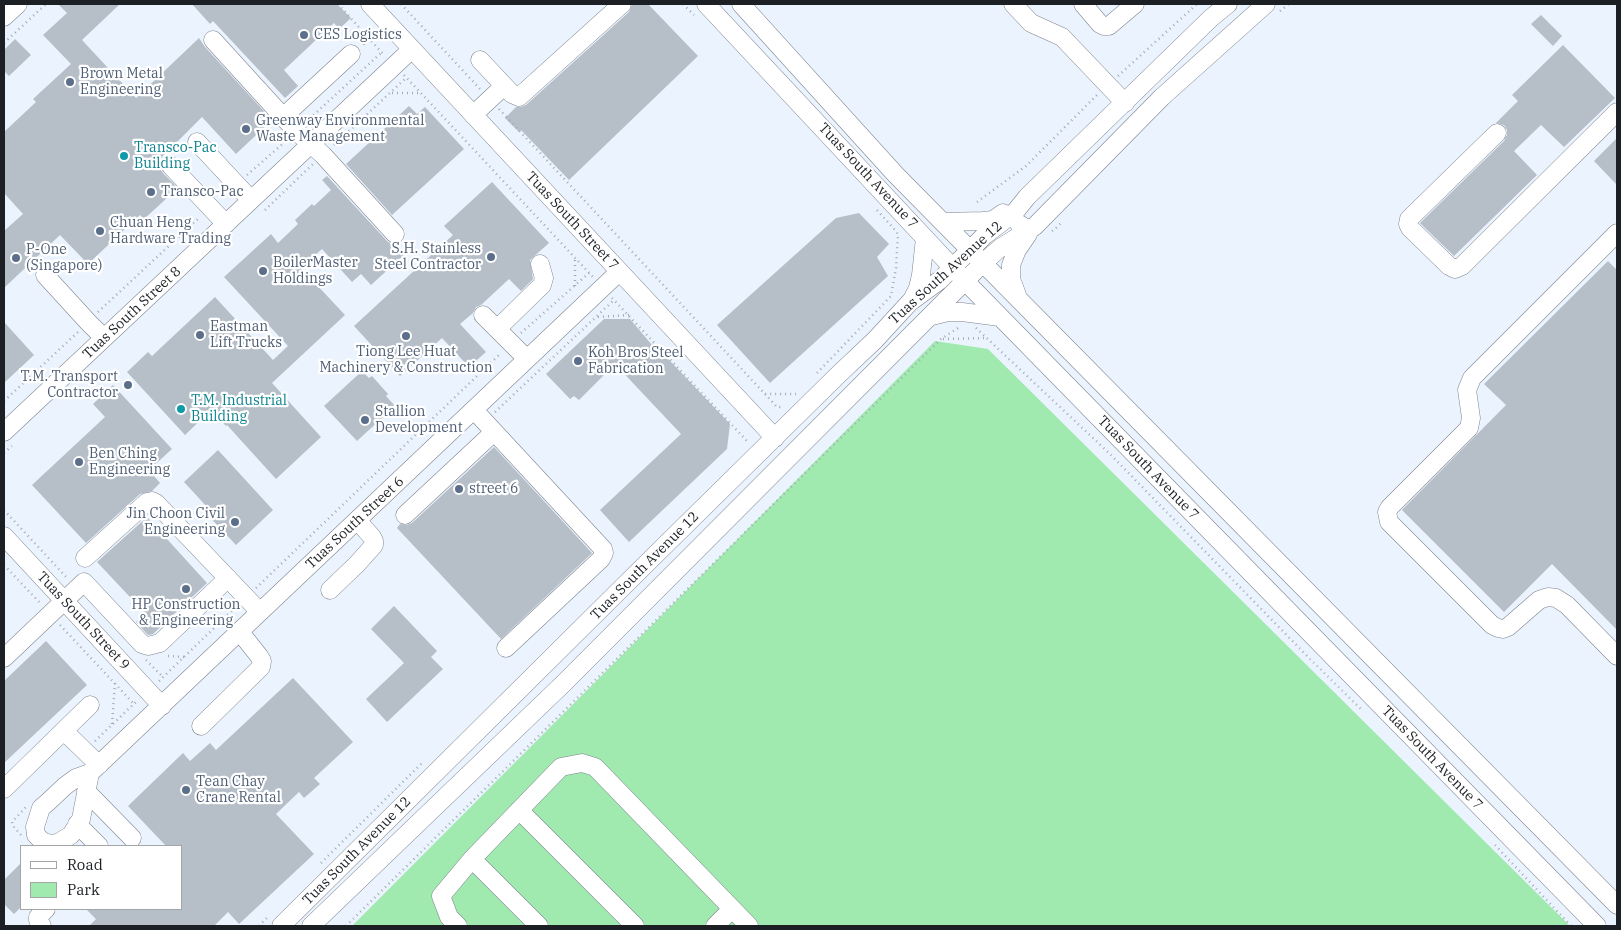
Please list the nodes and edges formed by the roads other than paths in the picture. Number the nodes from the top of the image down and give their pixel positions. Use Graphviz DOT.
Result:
graph roads {
  1 [pos="18,4"];
  2 [pos="370,4"];
  3 [pos="622,4"];
  4 [pos="741,4"];
  5 [pos="1013,4"];
  6 [pos="1083,4"];
  7 [pos="1135,4"];
  8 [pos="1228,4"];
  9 [pos="1266,4"];
  10 [pos="702,11"];
  11 [pos="4,17"];
  12 [pos="212,40"];
  13 [pos="412,50"];
  14 [pos="351,54"];
  15 [pos="480,60"];
  16 [pos="504,86"];
  17 [pos="1125,103"];
  18 [pos="1617,112"];
  19 [pos="473,115"];
  20 [pos="284,116"];
  21 [pos="1497,133"];
  22 [pos="197,142"];
  23 [pos="310,144"];
  24 [pos="171,166"];
  25 [pos="1027,197"];
  26 [pos="252,200"];
  27 [pos="1015,212"];
  28 [pos="943,222"];
  29 [pos="226,224"];
  30 [pos="1032,228"];
  31 [pos="1617,233"];
  32 [pos="395,234"];
  33 [pos="925,238"];
  34 [pos="970,250"];
  35 [pos="984,263"];
  36 [pos="540,264"];
  37 [pos="953,268"];
  38 [pos="620,272"];
  39 [pos="45,275"];
  40 [pos="966,282"];
  41 [pos="1018,297"];
  42 [pos="910,302"];
  43 [pos="483,315"];
  44 [pos="932,316"];
  45 [pos="1000,317"];
  46 [pos="497,329"];
  47 [pos="104,338"];
  48 [pos="527,359"];
  49 [pos="474,410"];
  50 [pos="4,432"];
  51 [pos="494,432"];
  52 [pos="775,438"];
  53 [pos="405,515"];
  54 [pos="357,520"];
  55 [pos="4,536"];
  56 [pos="86,558"];
  57 [pos="228,578"];
  58 [pos="330,590"];
  59 [pos="64,601"];
  60 [pos="260,612"];
  61 [pos="240,632"];
  62 [pos="506,648"];
  63 [pos="1617,656"];
  64 [pos="4,658"];
  65 [pos="90,705"];
  66 [pos="162,706"];
  67 [pos="201,726"];
  68 [pos="64,731"];
  69 [pos="94,769"];
  70 [pos="4,789"];
  71 [pos="86,791"];
  72 [pos="519,810"];
  73 [pos="77,824"];
  74 [pos="132,838"];
  75 [pos="97,845"];
  76 [pos="472,859"];
  77 [pos="1617,905"];
  78 [pos="732,909"];
  79 [pos="45,910"];
  80 [pos="42,926"];
  81 [pos="281,926"];
  82 [pos="310,926"];
  83 [pos="458,926"];
  84 [pos="539,926"];
  85 [pos="635,926"];
  86 [pos="716,926"];
  87 [pos="749,926"];
  88 [pos="1597,926"];
  1 -- 11 [label="street"];
  2 -- 13 [label="street, Tuas South Street 7"];
  3 -- 16 [label="street"];
  4 -- 28 [label="street, Tuas South Avenue 7"];
  5 -- 17 [label="street"];
  6 -- 7 [label="street"];
  8 -- 17 [label="street, Tuas South Avenue 12"];
  9 -- 30 [label="street, Tuas South Avenue 12"];
  10 -- 33 [label="street, Tuas South Avenue 7"];
  12 -- 20 [label="street"];
  13 -- 19 [label="street, Tuas South Street 7"];
  13 -- 23 [label="street, Tuas South Street 8"];
  14 -- 20 [label="street"];
  15 -- 16 [label="street"];
  16 -- 19 [label="street"];
  17 -- 25 [label="street, Tuas South Avenue 12"];
  18 -- 21 [label="street"];
  19 -- 38 [label="street, Tuas South Street 7"];
  20 -- 23 [label="street"];
  22 -- 26 [label="street"];
  23 -- 26 [label="street, Tuas South Street 8"];
  23 -- 32 [label="street"];
  24 -- 29 [label="street"];
  25 -- 27 [label="street, Tuas South Avenue 12"];
  25 -- 28 [label="street"];
  26 -- 29 [label="street, Tuas South Street 8"];
  27 -- 30 [label="street, Tuas South Avenue 12"];
  27 -- 34 [label="street, Tuas South Avenue 12"];
  28 -- 34 [label="street, Tuas South Avenue 7"];
  29 -- 47 [label="street, Tuas South Street 8"];
  30 -- 35 [label="street, Tuas South Avenue 12"];
  30 -- 41 [label="street"];
  31 -- 63 [label="street"];
  33 -- 37 [label="street, Tuas South Avenue 7"];
  33 -- 42 [label="street"];
  34 -- 35 [label="street, Tuas South Avenue 7"];
  34 -- 37 [label="street, Tuas South Avenue 12"];
  35 -- 40 [label="street, Tuas South Avenue 12"];
  35 -- 41 [label="street, Tuas South Avenue 7"];
  36 -- 46 [label="street"];
  37 -- 40 [label="street, Tuas South Avenue 7"];
  37 -- 42 [label="street, Tuas South Avenue 12"];
  38 -- 48 [label="street, Tuas South Street 6"];
  38 -- 52 [label="street, Tuas South Street 7"];
  39 -- 47 [label="street"];
  40 -- 44 [label="street, Tuas South Avenue 12"];
  40 -- 45 [label="street, Tuas South Avenue 7"];
  41 -- 77 [label="street, Tuas South Avenue 7"];
  42 -- 52 [label="street, Tuas South Avenue 12"];
  43 -- 46 [label="street"];
  44 -- 45 [label="street"];
  44 -- 82 [label="street, Tuas South Avenue 12"];
  45 -- 88 [label="street, Tuas South Avenue 7"];
  46 -- 48 [label="street"];
  47 -- 50 [label="street, Tuas South Street 8"];
  48 -- 49 [label="street, Tuas South Street 6"];
  49 -- 51 [label="street"];
  49 -- 54 [label="street, Tuas South Street 6"];
  51 -- 53 [label="street"];
  51 -- 62 [label="street"];
  52 -- 81 [label="street, Tuas South Avenue 12"];
  54 -- 58 [label="street"];
  54 -- 60 [label="street, Tuas South Street 6"];
  55 -- 59 [label="street, Tuas South Street 9"];
  56 -- 57 [label="street"];
  57 -- 59 [label="street"];
  57 -- 60 [label="street"];
  59 -- 64 [label="street"];
  59 -- 66 [label="street, Tuas South Street 9"];
  60 -- 61 [label="street, Tuas South Street 6"];
  61 -- 66 [label="street, Tuas South Street 6"];
  61 -- 67 [label="street"];
  65 -- 68 [label="street"];
  66 -- 69 [label="street, Tuas South Street 6"];
  68 -- 69 [label="street"];
  68 -- 70 [label="street"];
  69 -- 71 [label="street, Tuas South Street 6"];
  69 -- 73 [label="street, Tuas South Street 6"];
  71 -- 73 [label="street, Tuas South Street 6"];
  71 -- 74 [label="street"];
  72 -- 76 [label="street"];
  72 -- 78 [label="street"];
  72 -- 85 [label="street"];
  73 -- 75 [label="street"];
  76 -- 83 [label="street"];
  76 -- 84 [label="street"];
  78 -- 86 [label="street"];
  78 -- 87 [label="street"];
  79 -- 80 [label="street"];
}
